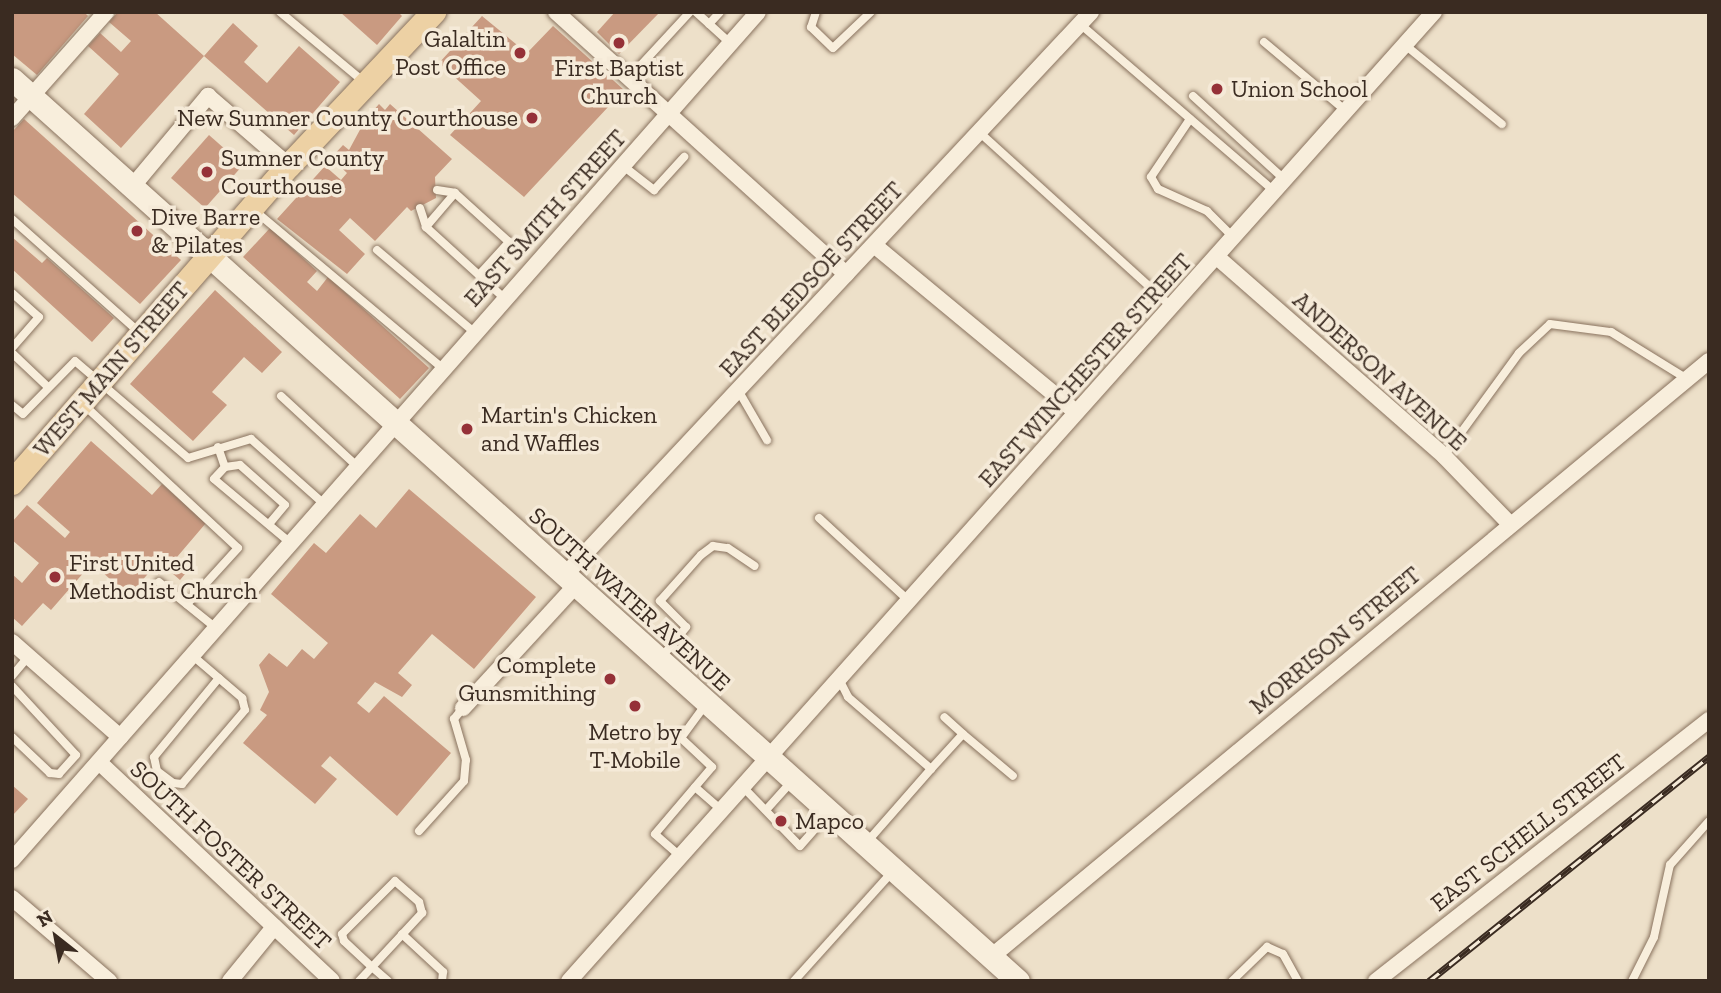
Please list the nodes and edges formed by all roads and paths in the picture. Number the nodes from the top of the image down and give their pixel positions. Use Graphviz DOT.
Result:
graph roads {
  1 [pos="280,12"];
  2 [pos="434,12"];
  3 [pos="556,12"];
  4 [pos="690,12"];
  5 [pos="696,12"];
  6 [pos="720,12"];
  7 [pos="758,12"];
  8 [pos="816,12"];
  9 [pos="872,12"];
  10 [pos="1434,12"];
  11 [pos="104,13"];
  12 [pos="1086,18"];
  13 [pos="709,24"];
  14 [pos="1264,42"];
  15 [pos="730,43"];
  16 [pos="1405,45"];
  17 [pos="629,78"];
  18 [pos="12,79"];
  19 [pos="366,84"];
  20 [pos="1193,96"];
  21 [pos="31,97"];
  22 [pos="1346,111"];
  23 [pos="668,113"];
  24 [pos="12,118"];
  25 [pos="1190,119"];
  26 [pos="1502,124"];
  27 [pos="979,132"];
  28 [pos="684,157"];
  29 [pos="622,165"];
  30 [pos="289,166"];
  31 [pos="1280,186"];
  32 [pos="132,187"];
  33 [pos="437,190"];
  34 [pos="455,193"];
  35 [pos="251,208"];
  36 [pos="420,208"];
  37 [pos="12,219"];
  38 [pos="426,227"];
  39 [pos="1234,238"];
  40 [pos="874,245"];
  41 [pos="377,250"];
  42 [pos="209,255"];
  43 [pos="1217,257"];
  44 [pos="846,274"];
  45 [pos="479,275"];
  46 [pos="12,293"];
  47 [pos="503,298"];
  48 [pos="1172,307"];
  49 [pos="474,332"];
  50 [pos="141,334"];
  51 [pos="12,348"];
  52 [pos="12,353"];
  53 [pos="1709,360"];
  54 [pos="442,368"];
  55 [pos="1686,379"];
  56 [pos="100,382"];
  57 [pos="48,387"];
  58 [pos="738,390"];
  59 [pos="281,396"];
  60 [pos="82,403"];
  61 [pos="12,405"];
  62 [pos="1076,411"];
  63 [pos="393,422"];
  64 [pos="767,440"];
  65 [pos="218,447"];
  66 [pos="1444,456"];
  67 [pos="225,467"];
  68 [pos="358,467"];
  69 [pos="12,483"];
  70 [pos="327,507"];
  71 [pos="819,518"];
  72 [pos="269,524"];
  73 [pos="1510,524"];
  74 [pos="293,545"];
  75 [pos="755,566"];
  76 [pos="569,581"];
  77 [pos="159,582"];
  78 [pos="908,600"];
  79 [pos="187,604"];
  80 [pos="217,629"];
  81 [pos="12,642"];
  82 [pos="29,656"];
  83 [pos="193,656"];
  84 [pos="659,660"];
  85 [pos="12,676"];
  86 [pos="219,678"];
  87 [pos="839,678"];
  88 [pos="12,686"];
  89 [pos="826,692"];
  90 [pos="848,697"];
  91 [pos="707,703"];
  92 [pos="463,708"];
  93 [pos="944,718"];
  94 [pos="1709,720"];
  95 [pos="963,734"];
  96 [pos="12,737"];
  97 [pos="120,737"];
  98 [pos="769,757"];
  99 [pos="100,762"];
  100 [pos="931,769"];
  101 [pos="1013,776"];
  102 [pos="793,779"];
  103 [pos="743,786"];
  104 [pos="695,787"];
  105 [pos="721,810"];
  106 [pos="766,810"];
  107 [pos="830,812"];
  108 [pos="1709,821"];
  109 [pos="419,831"];
  110 [pos="865,844"];
  111 [pos="680,856"];
  112 [pos="12,860"];
  113 [pos="894,869"];
  114 [pos="12,898"];
  115 [pos="274,927"];
  116 [pos="402,934"];
  117 [pos="991,957"];
  118 [pos="372,967"];
  119 [pos="109,981"];
  120 [pos="230,981"];
  121 [pos="332,981"];
  122 [pos="359,981"];
  123 [pos="388,981"];
  124 [pos="442,981"];
  125 [pos="569,981"];
  126 [pos="794,981"];
  127 [pos="1017,981"];
  128 [pos="1232,981"];
  129 [pos="1297,981"];
  130 [pos="1376,981"];
  131 [pos="1632,981"];
  1 -- 19 [label="lane"];
  2 -- 19 [label="main road, WEST MAIN STREET"];
  3 -- 17 [label="street"];
  4 -- 17 [label="lane"];
  5 -- 13 [label="lane"];
  6 -- 13 [label="lane"];
  7 -- 15 [label="street, EAST SMITH STREET"];
  8 -- 9 [label="lane"];
  10 -- 16 [label="street, EAST WINCHESTER STREET"];
  11 -- 21 [label="street"];
  12 -- 25 [label="lane"];
  12 -- 27 [label="street, EAST BLEDSOE STREET"];
  13 -- 15 [label="lane"];
  14 -- 22 [label="lane"];
  15 -- 23 [label="street, EAST SMITH STREET"];
  16 -- 22 [label="street, EAST WINCHESTER STREET"];
  16 -- 26 [label="lane"];
  17 -- 23 [label="street"];
  18 -- 21 [label="main road, SOUTH WATER AVENUE"];
  19 -- 30 [label="main road, WEST MAIN STREET"];
  20 -- 31 [label="lane"];
  21 -- 24 [label="street"];
  21 -- 32 [label="main road, SOUTH WATER AVENUE"];
  22 -- 31 [label="street, EAST WINCHESTER STREET"];
  23 -- 29 [label="street, EAST SMITH STREET"];
  23 -- 44 [label="street"];
  25 -- 31 [label="lane"];
  25 -- 39 [label="lane"];
  27 -- 40 [label="street, EAST BLEDSOE STREET"];
  27 -- 48 [label="lane"];
  28 -- 29 [label="lane"];
  29 -- 47 [label="street, EAST SMITH STREET"];
  30 -- 32 [label="street"];
  30 -- 35 [label="main road, WEST MAIN STREET"];
  31 -- 39 [label="street, EAST WINCHESTER STREET"];
  32 -- 42 [label="main road, SOUTH WATER AVENUE"];
  33 -- 34 [label="lane"];
  34 -- 38 [label="lane"];
  34 -- 45 [label="lane"];
  35 -- 42 [label="main road, WEST MAIN STREET"];
  35 -- 54 [label="lane"];
  36 -- 38 [label="lane"];
  37 -- 50 [label="lane"];
  38 -- 45 [label="lane"];
  39 -- 43 [label="street, EAST WINCHESTER STREET"];
  40 -- 44 [label="street, EAST BLEDSOE STREET"];
  40 -- 62 [label="street"];
  41 -- 49 [label="lane"];
  42 -- 50 [label="main road, WEST MAIN STREET"];
  42 -- 63 [label="main road, SOUTH WATER AVENUE"];
  43 -- 48 [label="street, EAST WINCHESTER STREET"];
  43 -- 66 [label="street, ANDERSON AVENUE"];
  44 -- 58 [label="street, EAST BLEDSOE STREET"];
  45 -- 47 [label="lane"];
  46 -- 51 [label="lane"];
  47 -- 49 [label="street, EAST SMITH STREET"];
  48 -- 62 [label="street, EAST WINCHESTER STREET"];
  49 -- 54 [label="street, EAST SMITH STREET"];
  50 -- 56 [label="main road, WEST MAIN STREET"];
  52 -- 57 [label="lane"];
  53 -- 55 [label="street, MORRISON STREET"];
  54 -- 63 [label="street, EAST SMITH STREET"];
  55 -- 66 [label="lane"];
  55 -- 73 [label="street, MORRISON STREET"];
  56 -- 57 [label="lane"];
  56 -- 60 [label="main road, WEST MAIN STREET"];
  56 -- 65 [label="lane"];
  57 -- 61 [label="lane"];
  58 -- 64 [label="lane"];
  58 -- 76 [label="street, EAST BLEDSOE STREET"];
  59 -- 68 [label="lane"];
  60 -- 69 [label="main road, WEST MAIN STREET"];
  60 -- 79 [label="lane"];
  62 -- 78 [label="street, EAST WINCHESTER STREET"];
  63 -- 68 [label="street, EAST SMITH STREET"];
  63 -- 76 [label="main road, SOUTH WATER AVENUE"];
  65 -- 67 [label="lane"];
  65 -- 70 [label="lane"];
  66 -- 73 [label="street, ANDERSON AVENUE"];
  67 -- 72 [label="lane"];
  67 -- 72 [label="lane"];
  68 -- 70 [label="street, EAST SMITH STREET"];
  70 -- 74 [label="street, EAST SMITH STREET"];
  71 -- 78 [label="lane"];
  72 -- 74 [label="lane"];
  73 -- 117 [label="street, MORRISON STREET"];
  74 -- 80 [label="street, EAST SMITH STREET"];
  75 -- 84 [label="lane"];
  76 -- 84 [label="main road, SOUTH WATER AVENUE"];
  76 -- 92 [label="street, EAST BLEDSOE STREET"];
  77 -- 79 [label="lane"];
  78 -- 87 [label="street, EAST WINCHESTER STREET"];
  79 -- 80 [label="lane"];
  80 -- 83 [label="street, EAST SMITH STREET"];
  81 -- 82 [label="street, SOUTH FOSTER STREET"];
  82 -- 85 [label="lane"];
  82 -- 97 [label="street, SOUTH FOSTER STREET"];
  83 -- 86 [label="lane"];
  83 -- 97 [label="street, EAST SMITH STREET"];
  84 -- 91 [label="main road, SOUTH WATER AVENUE"];
  86 -- 86 [label="lane"];
  87 -- 89 [label="street, EAST WINCHESTER STREET"];
  87 -- 90 [label="lane"];
  88 -- 96 [label="lane"];
  89 -- 90 [label="lane"];
  89 -- 98 [label="street, EAST WINCHESTER STREET"];
  90 -- 100 [label="lane"];
  91 -- 98 [label="main road, SOUTH WATER AVENUE"];
  91 -- 104 [label="lane"];
  92 -- 109 [label="lane"];
  93 -- 95 [label="lane"];
  94 -- 130 [label="street, EAST SCHELL STREET"];
  95 -- 100 [label="lane"];
  95 -- 101 [label="lane"];
  97 -- 99 [label="street, EAST SMITH STREET"];
  98 -- 102 [label="main road, SOUTH WATER AVENUE"];
  98 -- 103 [label="street, EAST WINCHESTER STREET"];
  99 -- 112 [label="street, EAST SMITH STREET"];
  99 -- 115 [label="street, SOUTH FOSTER STREET"];
  100 -- 110 [label="lane"];
  102 -- 106 [label="lane"];
  102 -- 107 [label="main road, SOUTH WATER AVENUE"];
  103 -- 105 [label="street, EAST WINCHESTER STREET"];
  103 -- 106 [label="lane"];
  104 -- 105 [label="lane"];
  104 -- 111 [label="lane"];
  105 -- 111 [label="street, EAST WINCHESTER STREET"];
  106 -- 107 [label="lane"];
  107 -- 110 [label="main road, SOUTH WATER AVENUE"];
  108 -- 131 [label="lane"];
  110 -- 113 [label="main road, SOUTH WATER AVENUE"];
  111 -- 125 [label="street, EAST WINCHESTER STREET"];
  113 -- 117 [label="main road, SOUTH WATER AVENUE"];
  113 -- 126 [label="lane"];
  114 -- 119 [label="street"];
  115 -- 120 [label="street"];
  115 -- 121 [label="street, SOUTH FOSTER STREET"];
  116 -- 118 [label="lane"];
  116 -- 118 [label="lane"];
  116 -- 124 [label="lane"];
  117 -- 127 [label="main road, SOUTH WATER AVENUE"];
  118 -- 122 [label="lane"];
  118 -- 123 [label="lane"];
  128 -- 129 [label="lane"];
}
